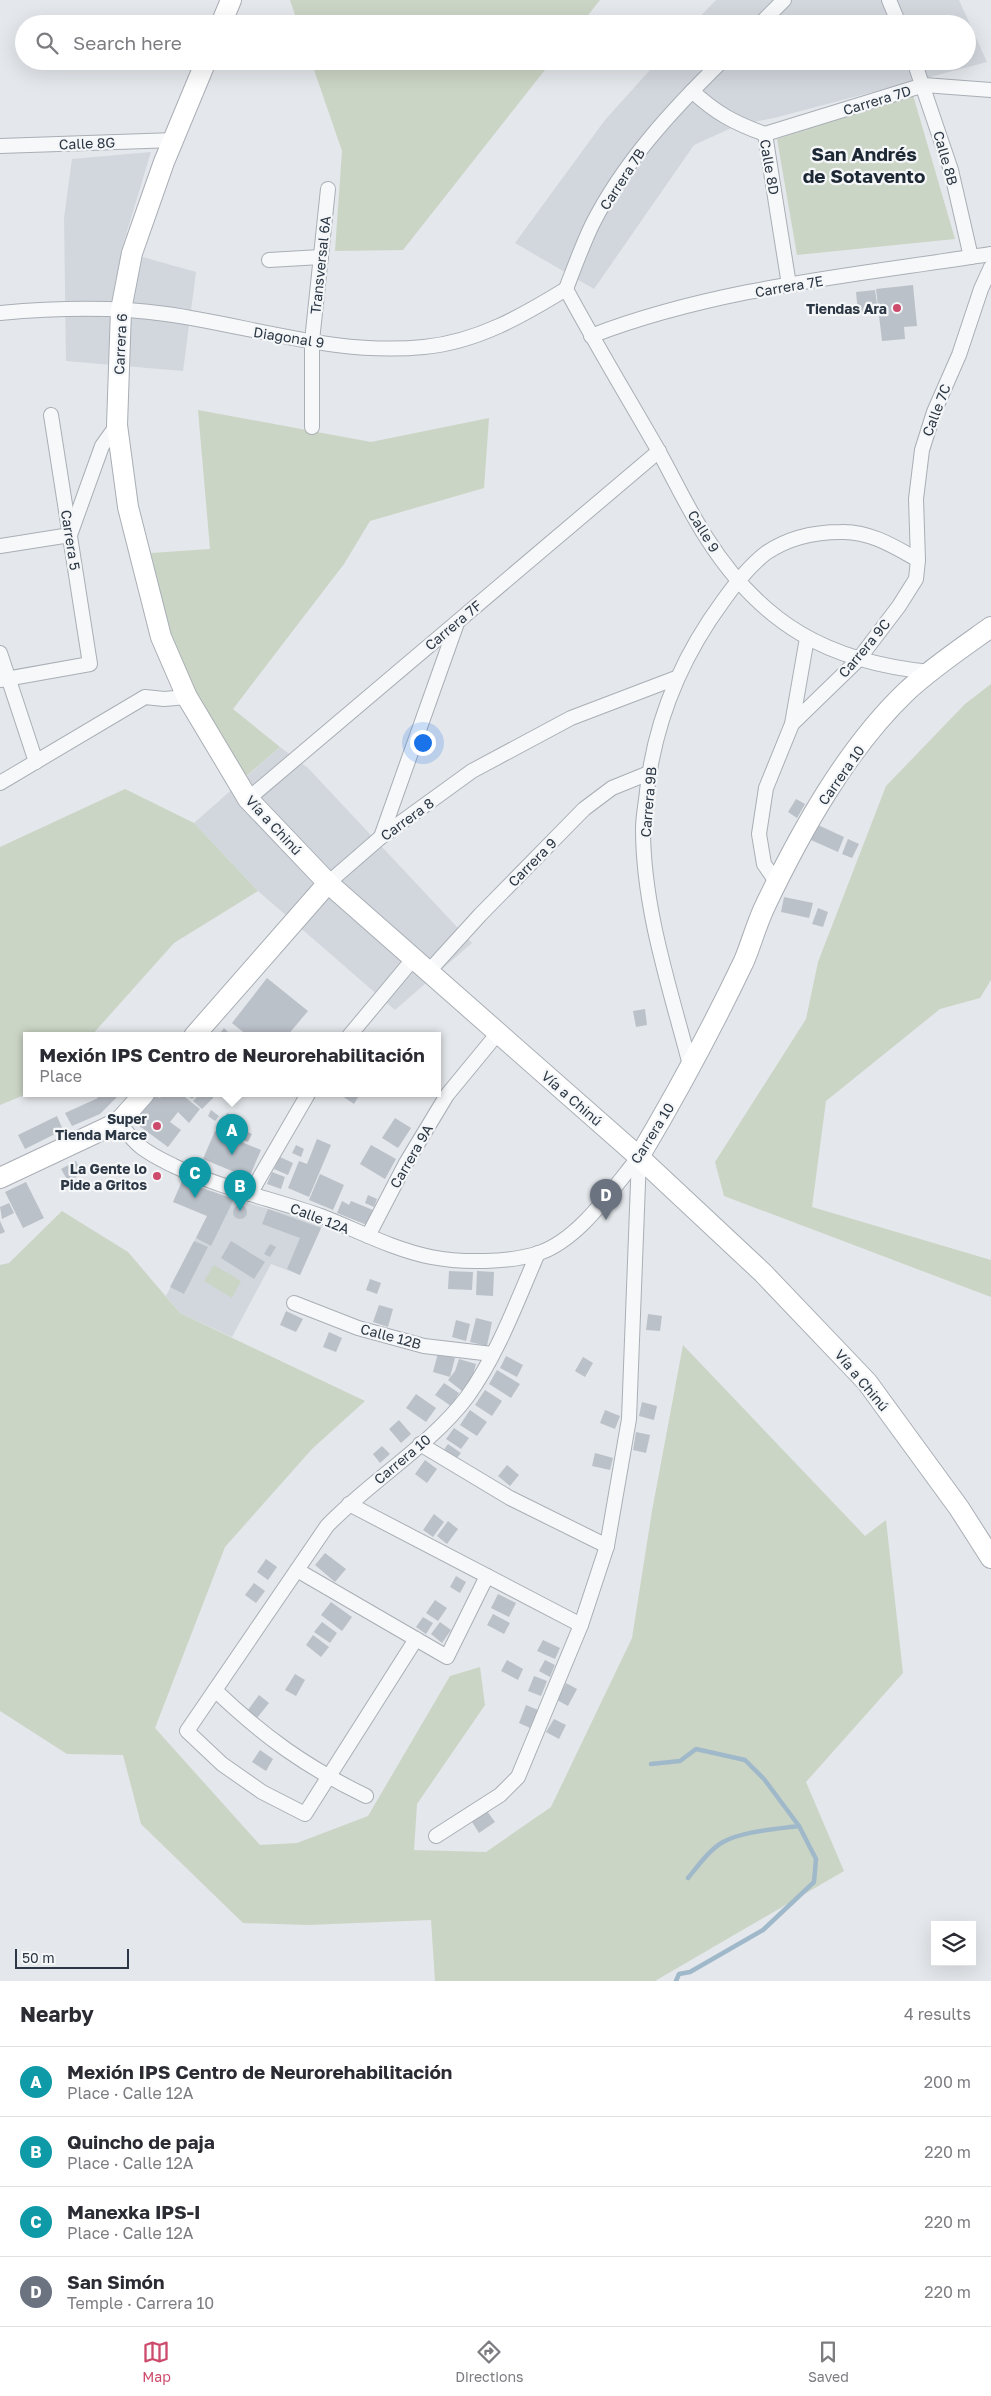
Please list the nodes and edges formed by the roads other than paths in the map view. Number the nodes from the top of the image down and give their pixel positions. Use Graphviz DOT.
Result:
graph roads {
  1 [pos="231,0"];
  2 [pos="784,0"];
  3 [pos="889,0"];
  4 [pos="225,15"];
  5 [pos="769,15"];
  6 [pos="895,15"];
  7 [pos="202,70"];
  8 [pos="713,70"];
  9 [pos="918,70"];
  10 [pos="924,85"];
  11 [pos="991,90"];
  12 [pos="692,91"];
  13 [pos="765,134"];
  14 [pos="175,140"];
  15 [pos="0,146"];
  16 [pos="328,189"];
  17 [pos="991,254"];
  18 [pos="321,257"];
  19 [pos="971,257"];
  20 [pos="269,260"];
  21 [pos="991,267"];
  22 [pos="789,285"];
  23 [pos="566,289"];
  24 [pos="122,310"];
  25 [pos="0,313"];
  26 [pos="591,336"];
  27 [pos="312,341"];
  28 [pos="51,415"];
  29 [pos="117,425"];
  30 [pos="312,427"];
  31 [pos="659,451"];
  32 [pos="70,535"];
  33 [pos="0,546"];
  34 [pos="918,560"];
  35 [pos="738,581"];
  36 [pos="457,622"];
  37 [pos="991,627"];
  38 [pos="161,638"];
  39 [pos="807,638"];
  40 [pos="0,653"];
  41 [pos="858,660"];
  42 [pos="930,672"];
  43 [pos="676,678"];
  44 [pos="4,679"];
  45 [pos="186,697"];
  46 [pos="792,724"];
  47 [pos="36,762"];
  48 [pos="649,773"];
  49 [pos="0,783"];
  50 [pos="248,798"];
  51 [pos="381,837"];
  52 [pos="777,882"];
  53 [pos="328,883"];
  54 [pos="414,958"];
  55 [pos="429,970"];
  56 [pos="198,1032"];
  57 [pos="352,1032"];
  58 [pos="498,1033"];
  59 [pos="691,1069"];
  60 [pos="141,1097"];
  61 [pos="306,1097"];
  62 [pos="119,1122"];
  63 [pos="639,1157"];
  64 [pos="0,1178"];
  65 [pos="250,1194"];
  66 [pos="368,1236"];
  67 [pos="538,1253"];
  68 [pos="294,1303"];
  69 [pos="492,1354"];
  70 [pos="420,1444"];
  71 [pos="348,1504"];
  72 [pos="607,1546"];
  73 [pos="991,1558"];
  74 [pos="297,1570"];
  75 [pos="487,1576"];
  76 [pos="581,1625"];
  77 [pos="416,1639"];
  78 [pos="215,1690"];
  79 [pos="328,1778"];
  80 [pos="366,1796"];
  81 [pos="436,1836"];
  1 -- 4 [label="main road"];
  2 -- 5 [label="street"];
  3 -- 6 [label="street"];
  7 -- 14 [label="main road, Carrera 6"];
  8 -- 12 [label="street, Carrera 7B"];
  9 -- 10 [label="street, Calle 8B"];
  10 -- 11 [label="street, Carrera 7D"];
  10 -- 13 [label="street, Carrera 7D"];
  10 -- 19 [label="street, Calle 8B"];
  12 -- 13 [label="street, Calle 8D"];
  12 -- 23 [label="street, Carrera 7B"];
  13 -- 22 [label="street, Calle 8D"];
  14 -- 15 [label="street, Calle 8G"];
  14 -- 24 [label="main road, Carrera 6"];
  16 -- 18 [label="street, Transversal 6A"];
  17 -- 19 [label="street, Carrera 7E"];
  18 -- 20 [label="street"];
  18 -- 27 [label="street, Transversal 6A"];
  19 -- 22 [label="street, Carrera 7E"];
  21 -- 34 [label="street, Calle 7C"];
  22 -- 26 [label="street, Carrera 7E"];
  23 -- 26 [label="street, Calle 9"];
  23 -- 27 [label="street, Diagonal 9"];
  24 -- 25 [label="street, Diagonal 9"];
  24 -- 27 [label="street, Diagonal 9"];
  24 -- 29 [label="main road, Carrera 6"];
  26 -- 31 [label="street, Calle 9"];
  27 -- 30 [label="street, Transversal 6A"];
  28 -- 32 [label="street, Carrera 5"];
  29 -- 32 [label="street"];
  29 -- 38 [label="main road, Carrera 6"];
  31 -- 35 [label="street, Calle 9"];
  31 -- 36 [label="street, Carrera 7F"];
  32 -- 33 [label="street"];
  32 -- 44 [label="street, Carrera 5"];
  34 -- 35 [label="street"];
  34 -- 41 [label="street, Carrera 9C"];
  35 -- 39 [label="street, Calle 9"];
  35 -- 43 [label="street, Carrera 9B"];
  36 -- 50 [label="street, Carrera 7F"];
  36 -- 51 [label="street"];
  37 -- 42 [label="main road, Carrera 10"];
  38 -- 45 [label="main road, Vía a Chinú"];
  39 -- 41 [label="street, Calle 9"];
  39 -- 46 [label="street, Carrera 9C"];
  40 -- 44 [label="street"];
  41 -- 42 [label="street, Calle 9"];
  41 -- 46 [label="street, Carrera 9C"];
  42 -- 52 [label="main road, Carrera 10"];
  43 -- 48 [label="street, Carrera 9B"];
  43 -- 51 [label="street, Carrera 8"];
  44 -- 47 [label="street"];
  45 -- 47 [label="street"];
  45 -- 50 [label="main road, Vía a Chinú"];
  46 -- 52 [label="street, Carrera 9C"];
  47 -- 49 [label="street"];
  48 -- 55 [label="street, Carrera 9"];
  48 -- 59 [label="street, Carrera 9B"];
  50 -- 53 [label="main road, Vía a Chinú"];
  51 -- 53 [label="street, Carrera 8"];
  52 -- 59 [label="main road, Carrera 10"];
  53 -- 54 [label="main road, Vía a Chinú"];
  53 -- 56 [label="main road, Carrera 8"];
  54 -- 55 [label="main road, Vía a Chinú"];
  54 -- 57 [label="street"];
  55 -- 58 [label="main road, Vía a Chinú"];
  58 -- 63 [label="main road, Vía a Chinú"];
  58 -- 66 [label="street, Carrera 9A"];
  59 -- 63 [label="main road, Carrera 10"];
  60 -- 62 [label="main road"];
  61 -- 65 [label="street"];
  62 -- 64 [label="main road"];
  62 -- 65 [label="street, Calle 12A"];
  63 -- 67 [label="street, Carrera 10"];
  63 -- 72 [label="street"];
  63 -- 73 [label="main road, Vía a Chinú"];
  65 -- 66 [label="street, Calle 12A"];
  66 -- 67 [label="street, Calle 12A"];
  67 -- 69 [label="street, Carrera 10"];
  68 -- 69 [label="street, Calle 12B"];
  69 -- 70 [label="street, Carrera 10"];
  70 -- 71 [label="street, Carrera 10"];
  70 -- 72 [label="street"];
  71 -- 74 [label="street, Carrera 10"];
  71 -- 75 [label="street"];
  72 -- 76 [label="street"];
  74 -- 77 [label="street"];
  74 -- 78 [label="street, Carrera 10"];
  75 -- 76 [label="street"];
  75 -- 77 [label="street"];
  76 -- 81 [label="street"];
  77 -- 79 [label="street"];
  78 -- 79 [label="street"];
  78 -- 79 [label="street, Carrera 10"];
  79 -- 80 [label="street"];
}
